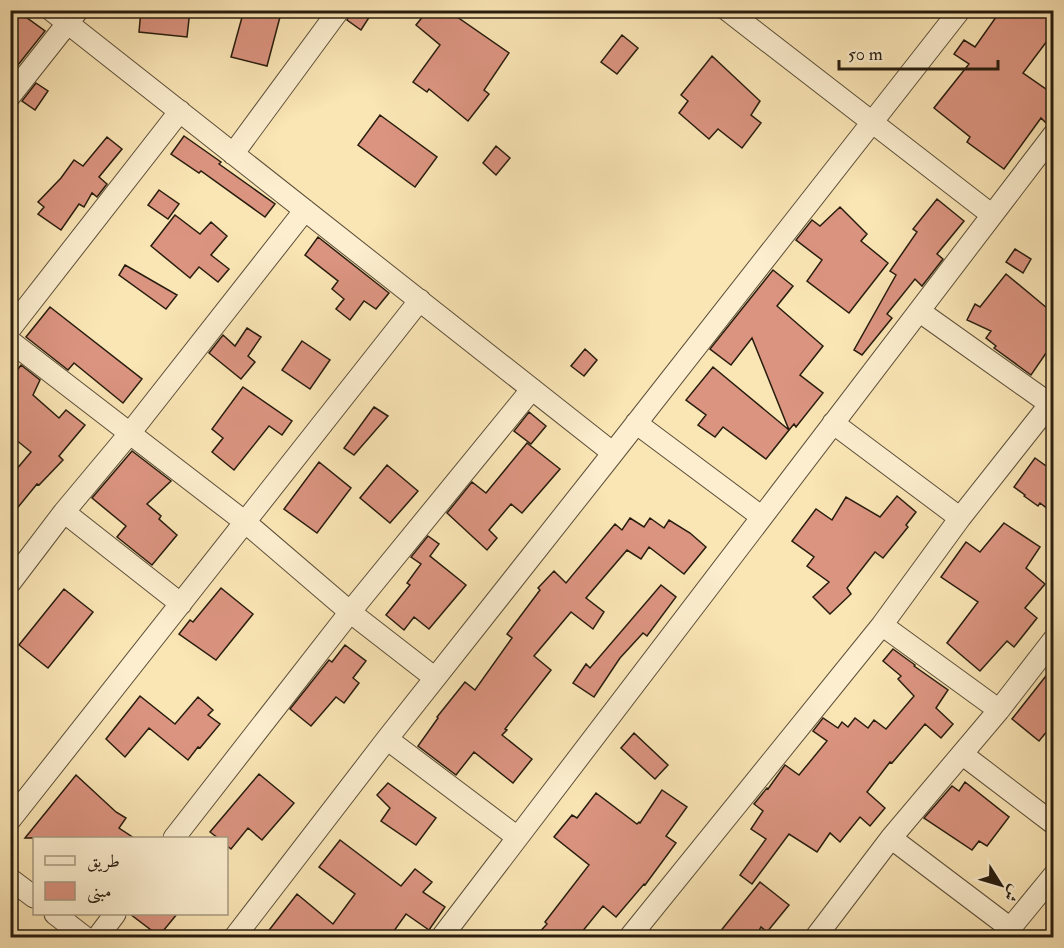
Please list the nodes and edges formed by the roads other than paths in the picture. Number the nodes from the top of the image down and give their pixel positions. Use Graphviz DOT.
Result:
graph roads {
  1 [pos="51,10"];
  2 [pos="339,10"];
  3 [pos="727,10"];
  4 [pos="960,10"];
  5 [pos="73,17"];
  6 [pos="10,96"];
  7 [pos="180,111"];
  8 [pos="872,123"];
  9 [pos="1053,134"];
  10 [pos="233,154"];
  11 [pos="305,210"];
  12 [pos="992,215"];
  13 [pos="420,300"];
  14 [pos="919,311"];
  15 [pos="10,329"];
  16 [pos="10,341"];
  17 [pos="532,389"];
  18 [pos="1052,401"];
  19 [pos="636,423"];
  20 [pos="833,423"];
  21 [pos="130,433"];
  22 [pos="613,453"];
  23 [pos="64,512"];
  24 [pos="762,517"];
  25 [pos="960,518"];
  26 [pos="245,522"];
  27 [pos="10,583"];
  28 [pos="181,604"];
  29 [pos="350,612"];
  30 [pos="882,625"];
  31 [pos="1053,639"];
  32 [pos="435,678"];
  33 [pos="999,710"];
  34 [pos="387,739"];
  35 [pos="962,754"];
  36 [pos="10,820"];
  37 [pos="1053,824"];
  38 [pos="175,837"];
  39 [pos="518,837"];
  40 [pos="891,838"];
  41 [pos="1053,875"];
  42 [pos="10,879"];
  43 [pos="33,896"];
  44 [pos="56,915"];
  45 [pos="114,915"];
  46 [pos="1007,933"];
  47 [pos="86,938"];
  48 [pos="97,938"];
  49 [pos="234,938"];
  50 [pos="441,938"];
  51 [pos="629,938"];
  52 [pos="815,938"];
  1 -- 5 [label="street"];
  2 -- 10 [label="street"];
  3 -- 8 [label="street"];
  4 -- 8 [label="street"];
  5 -- 6 [label="street"];
  5 -- 7 [label="street"];
  7 -- 10 [label="street"];
  7 -- 15 [label="street"];
  8 -- 12 [label="street"];
  8 -- 19 [label="street"];
  9 -- 12 [label="street"];
  10 -- 11 [label="street"];
  11 -- 13 [label="street"];
  11 -- 21 [label="street"];
  12 -- 14 [label="street"];
  13 -- 17 [label="street"];
  13 -- 26 [label="street"];
  14 -- 18 [label="street"];
  14 -- 20 [label="street"];
  16 -- 21 [label="street"];
  17 -- 22 [label="street"];
  17 -- 29 [label="street"];
  18 -- 25 [label="street"];
  19 -- 22 [label="street"];
  19 -- 24 [label="street"];
  20 -- 24 [label="street"];
  20 -- 25 [label="street"];
  21 -- 23 [label="street"];
  21 -- 26 [label="street"];
  22 -- 32 [label="street"];
  23 -- 27 [label="street"];
  23 -- 28 [label="street"];
  24 -- 39 [label="street"];
  25 -- 30 [label="street"];
  26 -- 28 [label="street"];
  26 -- 29 [label="street"];
  28 -- 36 [label="street"];
  29 -- 32 [label="street"];
  29 -- 38 [label="street"];
  30 -- 33 [label="street"];
  30 -- 51 [label="street"];
  31 -- 33 [label="street"];
  32 -- 34 [label="street"];
  33 -- 35 [label="street"];
  34 -- 39 [label="street"];
  34 -- 49 [label="street"];
  35 -- 37 [label="street"];
  35 -- 40 [label="street"];
  39 -- 50 [label="street"];
  40 -- 46 [label="street"];
  40 -- 52 [label="street"];
  41 -- 46 [label="street"];
  42 -- 43 [label="street"];
  44 -- 47 [label="street"];
  45 -- 48 [label="street"];
}
